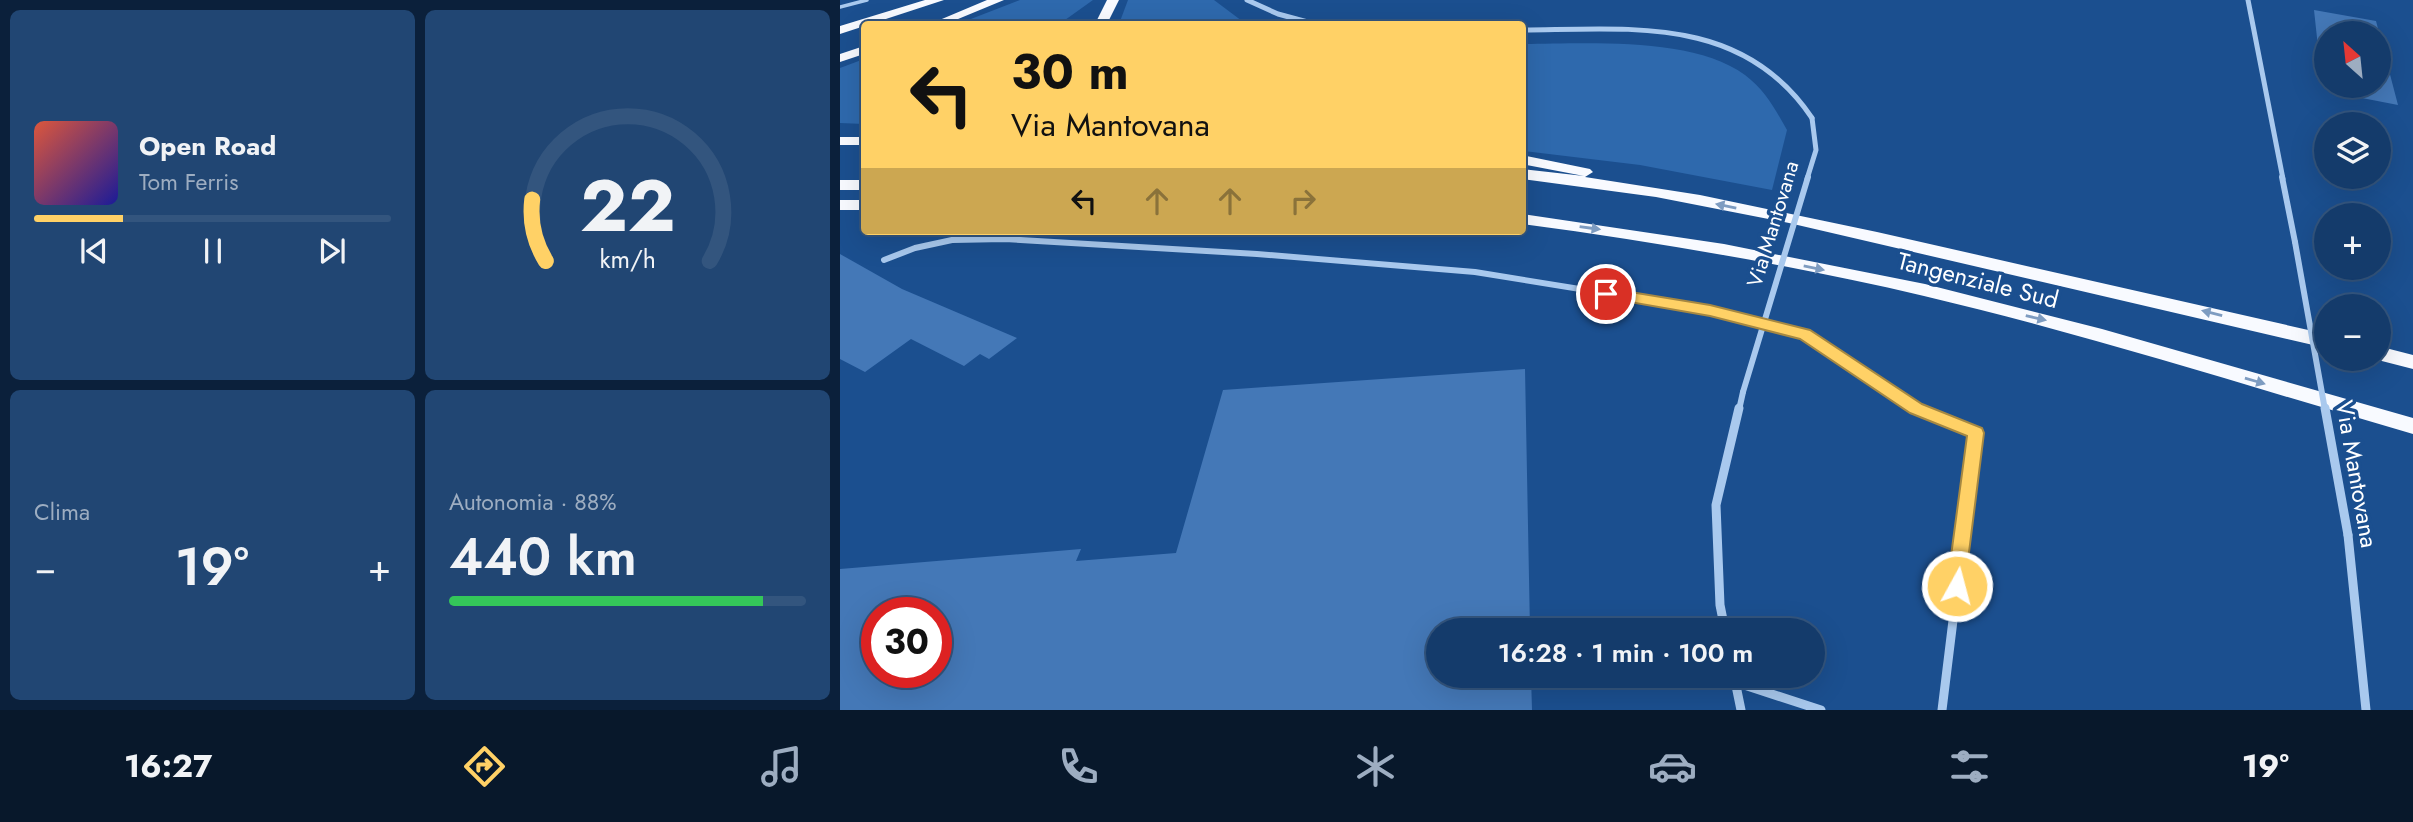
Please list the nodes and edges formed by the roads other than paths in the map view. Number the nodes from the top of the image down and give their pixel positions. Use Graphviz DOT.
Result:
graph roads {
  1 [pos="867,0"];
  2 [pos="938,0"];
  3 [pos="998,0"];
  4 [pos="1113,0"];
  5 [pos="1247,0"];
  6 [pos="2248,0"];
  7 [pos="840,7"];
  8 [pos="869,21"];
  9 [pos="944,21"];
  10 [pos="1102,21"];
  11 [pos="1304,21"];
  12 [pos="861,24"];
  13 [pos="840,30"];
  14 [pos="1526,30"];
  15 [pos="861,51"];
  16 [pos="840,58"];
  17 [pos="840,141"];
  18 [pos="861,141"];
  19 [pos="1526,159"];
  20 [pos="1526,175"];
  21 [pos="840,185"];
  22 [pos="861,185"];
  23 [pos="1674,196"];
  24 [pos="840,205"];
  25 [pos="861,205"];
  26 [pos="1526,220"];
  27 [pos="884,260"];
  28 [pos="2314,338"];
  29 [pos="2391,356"];
  30 [pos="2413,362"];
  31 [pos="2413,426"];
  32 [pos="1722,618"];
  33 [pos="1737,688"];
  34 [pos="1762,688"];
  35 [pos="1741,710"];
  36 [pos="1821,710"];
  37 [pos="1942,710"];
  38 [pos="2366,710"];
  1 -- 7 [label="lane"];
  2 -- 8 [label="highway"];
  3 -- 9 [label="highway"];
  4 -- 10 [label="highway"];
  5 -- 11 [label="street"];
  6 -- 38 [label="street, Via Mantovana, bridge"];
  12 -- 13 [label="highway"];
  14 -- 32 [label="street, Via Mantovana, bridge"];
  15 -- 16 [label="highway"];
  17 -- 18 [label="highway"];
  19 -- 23 [label="highway"];
  20 -- 23 [label="highway, Tangenziale Sud"];
  21 -- 22 [label="highway"];
  28 -- 23 [label="highway, Tangenziale Sud, one-way"];
  24 -- 25 [label="highway"];
  26 -- 31 [label="highway, Tangenziale Sud, one-way"];
  27 -- 37 [label="street, Via Mantovana"];
  29 -- 30 [label="highway"];
  33 -- 35 [label="street"];
  34 -- 36 [label="street"];
}
